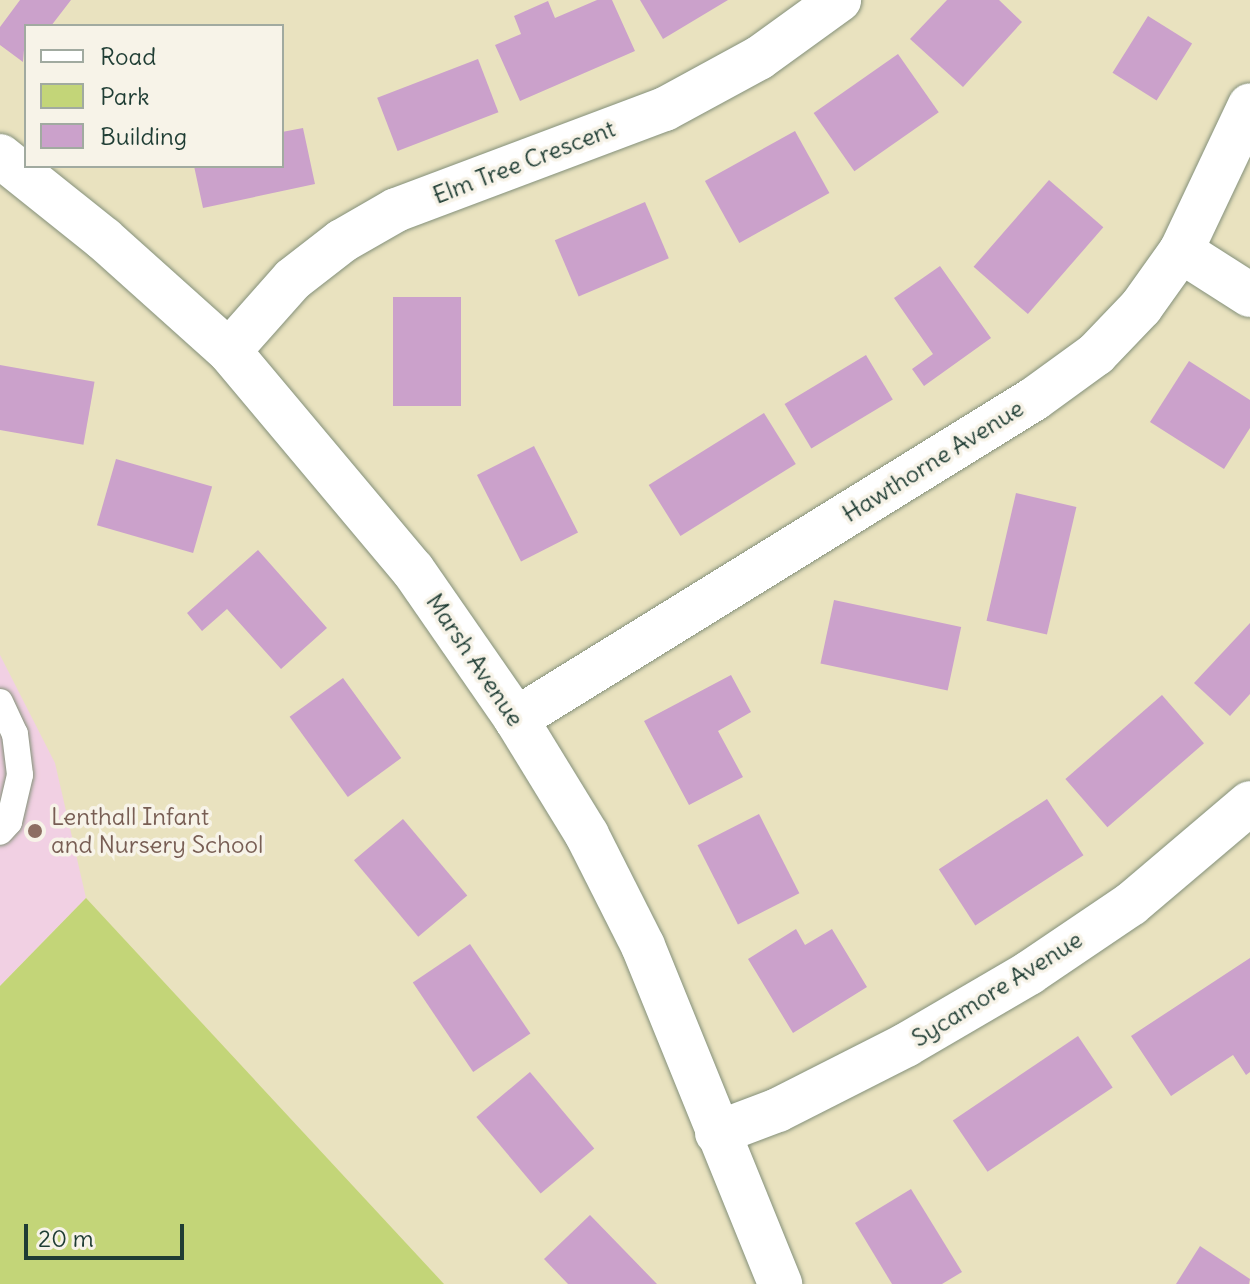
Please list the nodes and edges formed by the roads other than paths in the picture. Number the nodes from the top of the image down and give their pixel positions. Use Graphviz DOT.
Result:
graph roads {
  1 [pos="839,0"];
  2 [pos="1250,105"];
  3 [pos="0,156"];
  4 [pos="1181,251"];
  5 [pos="1250,295"];
  6 [pos="229,351"];
  7 [pos="0,702"];
  8 [pos="516,719"];
  9 [pos="1250,803"];
  10 [pos="0,832"];
  11 [pos="717,1133"];
  12 [pos="780,1284"];
  1 -- 6 [label="street, Elm Tree Crescent"];
  2 -- 4 [label="street, Hawthorne Avenue"];
  3 -- 6 [label="street, Marsh Avenue"];
  4 -- 5 [label="street"];
  4 -- 8 [label="street, Hawthorne Avenue"];
  6 -- 8 [label="street, Marsh Avenue"];
  7 -- 10 [label="lane"];
  8 -- 11 [label="street, Marsh Avenue"];
  9 -- 11 [label="street, Sycamore Avenue"];
  11 -- 12 [label="street, Marsh Avenue"];
}
